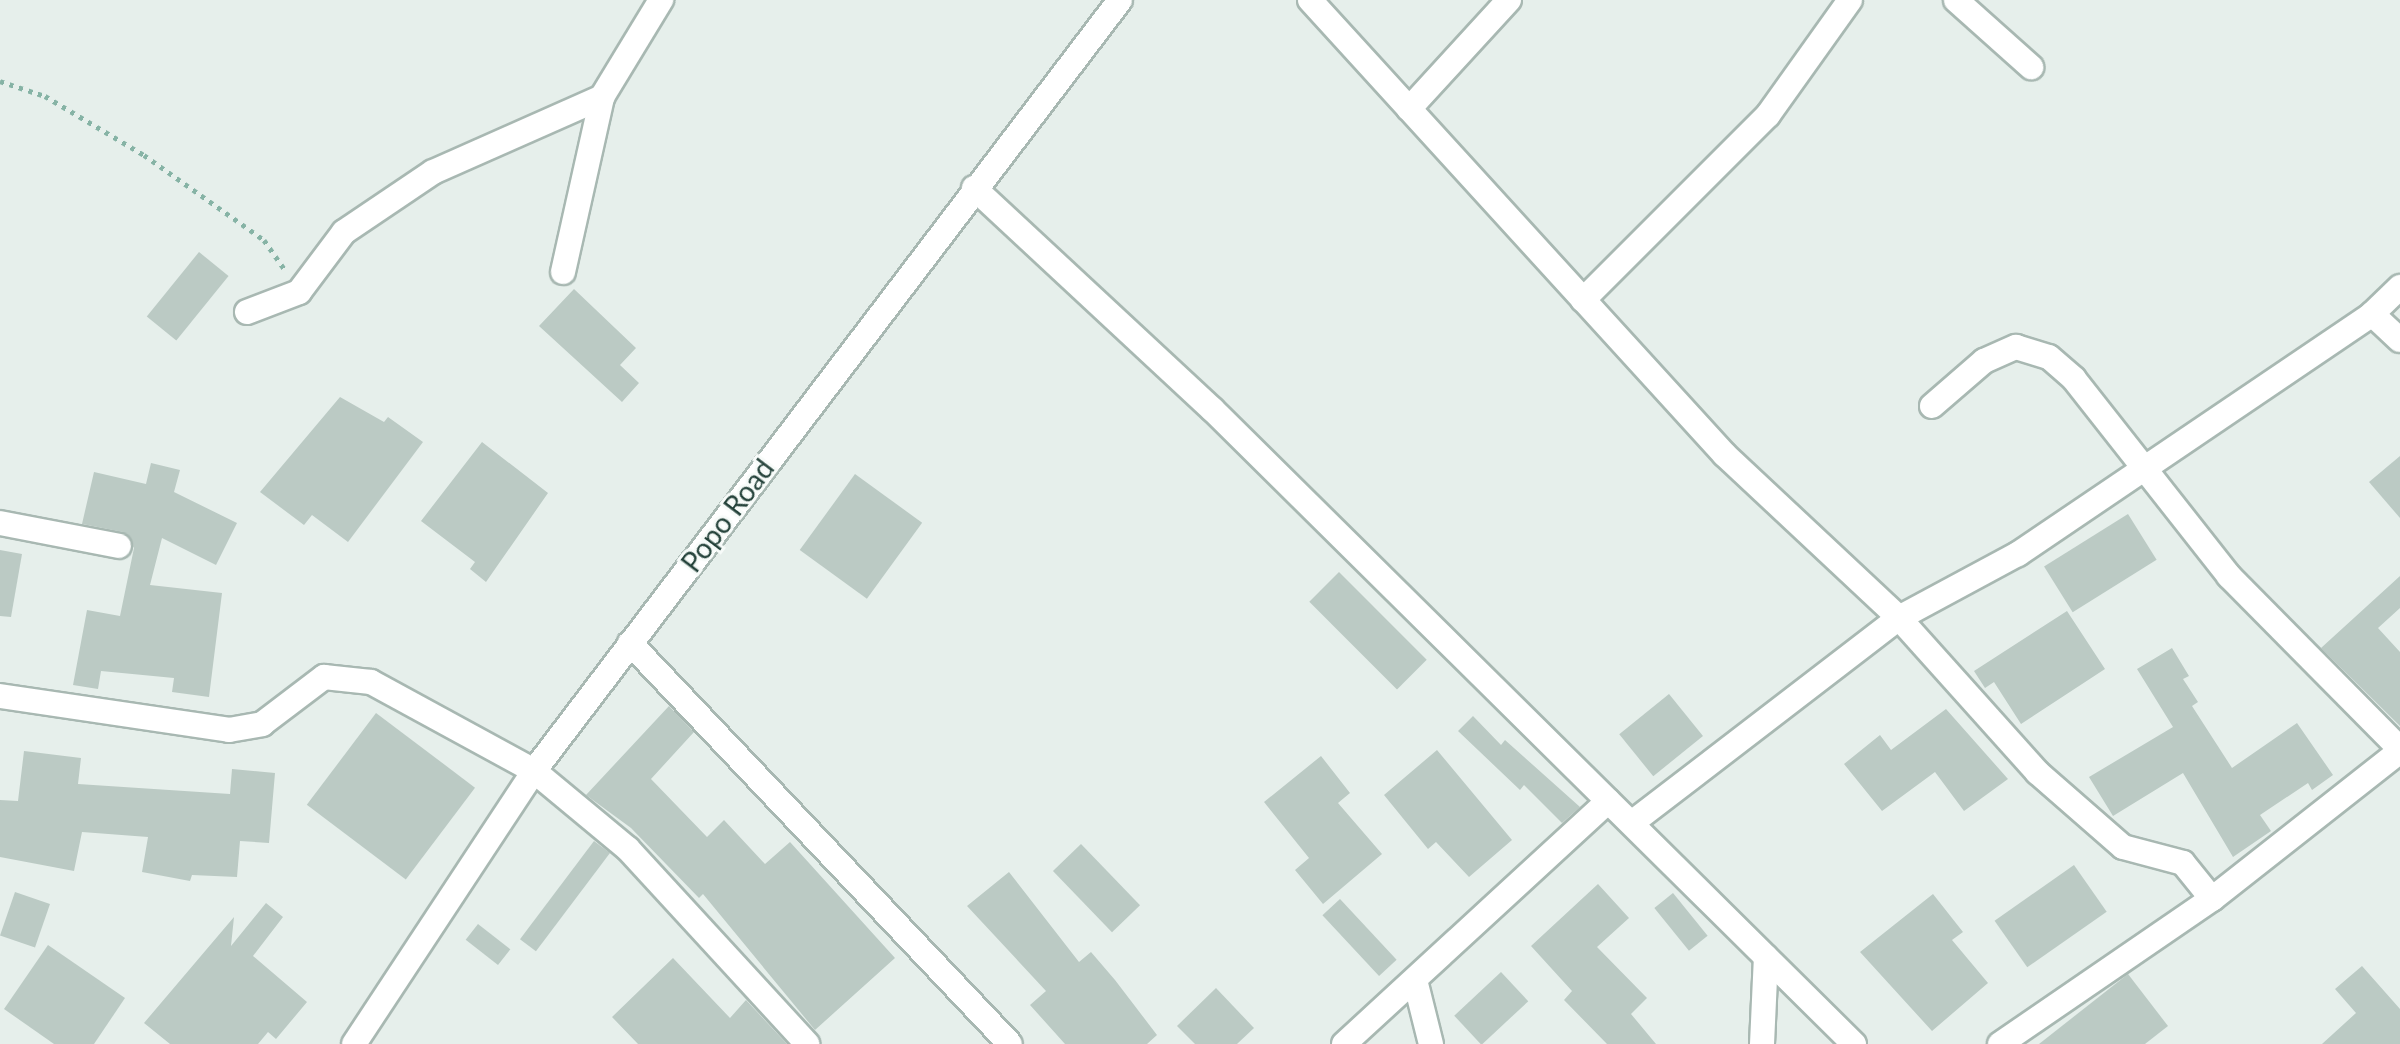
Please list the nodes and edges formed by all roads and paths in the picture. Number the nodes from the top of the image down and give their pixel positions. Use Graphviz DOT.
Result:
graph roads {
  1 [pos="661,0"];
  2 [pos="1120,0"];
  3 [pos="1310,0"];
  4 [pos="1509,0"];
  5 [pos="1850,0"];
  6 [pos="1956,0"];
  7 [pos="2031,67"];
  8 [pos="0,81"];
  9 [pos="602,97"];
  10 [pos="1409,109"];
  11 [pos="974,188"];
  12 [pos="563,272"];
  13 [pos="2400,287"];
  14 [pos="299,292"];
  15 [pos="1583,300"];
  16 [pos="247,312"];
  17 [pos="2372,314"];
  18 [pos="2400,340"];
  19 [pos="1932,406"];
  20 [pos="2144,467"];
  21 [pos="0,523"];
  22 [pos="119,546"];
  23 [pos="1899,618"];
  24 [pos="630,643"];
  25 [pos="0,696"];
  26 [pos="2400,750"];
  27 [pos="534,771"];
  28 [pos="1608,801"];
  29 [pos="1633,822"];
  30 [pos="2212,899"];
  31 [pos="1766,957"];
  32 [pos="1416,984"];
  33 [pos="354,1044"];
  34 [pos="807,1044"];
  35 [pos="1010,1044"];
  36 [pos="1344,1044"];
  37 [pos="1431,1044"];
  38 [pos="1762,1044"];
  39 [pos="1854,1044"];
  40 [pos="2000,1044"];
  1 -- 9 [label="street"];
  2 -- 11 [label="street, Popo Road"];
  3 -- 10 [label="street"];
  4 -- 10 [label="street"];
  5 -- 15 [label="street"];
  6 -- 7 [label="street"];
  8 -- 14 [label="path"];
  9 -- 12 [label="street"];
  9 -- 14 [label="street"];
  10 -- 15 [label="street"];
  11 -- 24 [label="street, Popo Road"];
  11 -- 28 [label="street"];
  13 -- 17 [label="street"];
  14 -- 16 [label="street"];
  15 -- 23 [label="street"];
  17 -- 18 [label="street"];
  17 -- 20 [label="street"];
  19 -- 20 [label="street"];
  20 -- 23 [label="street"];
  20 -- 26 [label="street"];
  21 -- 22 [label="street"];
  23 -- 29 [label="street"];
  23 -- 30 [label="street"];
  24 -- 27 [label="street, Popo Road"];
  24 -- 35 [label="street"];
  25 -- 27 [label="street"];
  26 -- 30 [label="street"];
  27 -- 33 [label="street, Popo Road"];
  27 -- 34 [label="street"];
  28 -- 29 [label="street"];
  28 -- 32 [label="street"];
  29 -- 31 [label="street"];
  30 -- 40 [label="street"];
  31 -- 38 [label="street"];
  31 -- 39 [label="street"];
  32 -- 36 [label="street"];
  32 -- 37 [label="street"];
}
